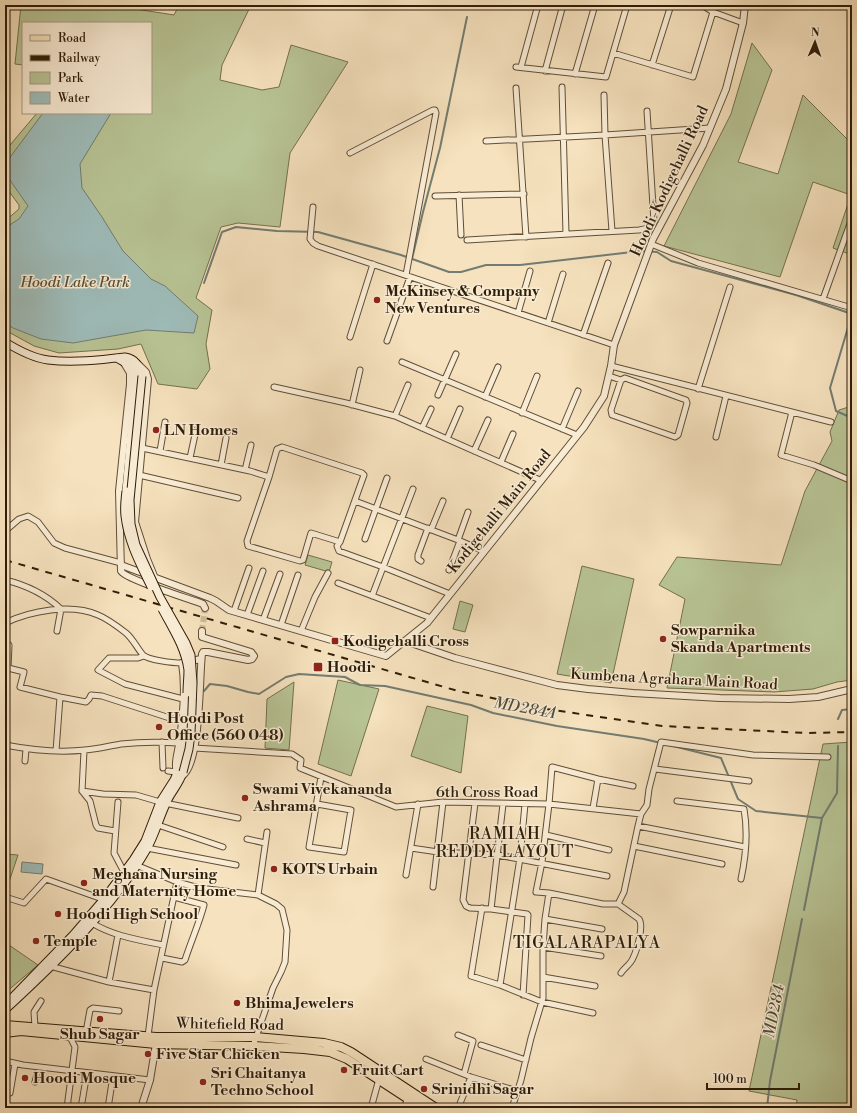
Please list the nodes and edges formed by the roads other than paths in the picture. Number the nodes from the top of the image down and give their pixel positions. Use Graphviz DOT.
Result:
graph roads {
  1 [pos="538,5"];
  2 [pos="563,5"];
  3 [pos="595,5"];
  4 [pos="625,5"];
  5 [pos="671,5"];
  6 [pos="702,5"];
  7 [pos="745,5"];
  8 [pos="713,12"];
  9 [pos="743,23"];
  10 [pos="613,52"];
  11 [pos="652,66"];
  12 [pos="545,71"];
  13 [pos="575,74"];
  14 [pos="516,88"];
  15 [pos="562,88"];
  16 [pos="604,95"];
  17 [pos="648,111"];
  18 [pos="710,128"];
  19 [pos="648,131"];
  20 [pos="605,135"];
  21 [pos="563,136"];
  22 [pos="520,138"];
  23 [pos="486,141"];
  24 [pos="350,153"];
  25 [pos="524,194"];
  26 [pos="435,196"];
  27 [pos="459,196"];
  28 [pos="313,207"];
  29 [pos="852,218"];
  30 [pos="612,231"];
  31 [pos="566,234"];
  32 [pos="461,235"];
  33 [pos="526,237"];
  34 [pos="467,240"];
  35 [pos="649,249"];
  36 [pos="608,263"];
  37 [pos="374,264"];
  38 [pos="530,271"];
  39 [pos="563,274"];
  40 [pos="408,276"];
  41 [pos="730,287"];
  42 [pos="823,299"];
  43 [pos="852,308"];
  44 [pos="518,313"];
  45 [pos="548,323"];
  46 [pos="583,335"];
  47 [pos="350,337"];
  48 [pos="387,341"];
  49 [pos="5,342"];
  50 [pos="614,345"];
  51 [pos="456,354"];
  52 [pos="123,361"];
  53 [pos="402,362"];
  54 [pos="139,365"];
  55 [pos="611,366"];
  56 [pos="498,367"];
  57 [pos="360,370"];
  58 [pos="537,376"];
  59 [pos="609,376"];
  60 [pos="444,380"];
  61 [pos="622,380"];
  62 [pos="408,385"];
  63 [pos="274,387"];
  64 [pos="698,388"];
  65 [pos="578,391"];
  66 [pos="438,395"];
  67 [pos="726,396"];
  68 [pos="485,398"];
  69 [pos="352,405"];
  70 [pos="460,408"];
  71 [pos="431,409"];
  72 [pos="792,412"];
  73 [pos="522,413"];
  74 [pos="395,416"];
  75 [pos="488,420"];
  76 [pos="165,422"];
  77 [pos="831,422"];
  78 [pos="422,428"];
  79 [pos="196,430"];
  80 [pos="562,430"];
  81 [pos="513,434"];
  82 [pos="577,435"];
  83 [pos="716,437"];
  84 [pos="226,438"];
  85 [pos="447,438"];
  86 [pos="250,445"];
  87 [pos="142,448"];
  88 [pos="160,451"];
  89 [pos="474,451"];
  90 [pos="190,458"];
  91 [pos="501,462"];
  92 [pos="221,465"];
  93 [pos="245,470"];
  94 [pos="139,475"];
  95 [pos="269,477"];
  96 [pos="387,478"];
  97 [pos="540,480"];
  98 [pos="852,481"];
  99 [pos="413,489"];
  100 [pos="238,498"];
  101 [pos="355,501"];
  102 [pos="442,501"];
  103 [pos="376,509"];
  104 [pos="468,512"];
  105 [pos="401,518"];
  106 [pos="429,529"];
  107 [pos="5,531"];
  108 [pos="365,539"];
  109 [pos="459,540"];
  110 [pos="140,541"];
  111 [pos="340,542"];
  112 [pos="120,545"];
  113 [pos="483,552"];
  114 [pos="421,561"];
  115 [pos="121,566"];
  116 [pos="383,567"];
  117 [pos="249,568"];
  118 [pos="448,570"];
  119 [pos="263,571"];
  120 [pos="328,573"];
  121 [pos="280,574"];
  122 [pos="298,575"];
  123 [pos="155,578"];
  124 [pos="5,580"];
  125 [pos="338,583"];
  126 [pos="450,594"];
  127 [pos="372,596"];
  128 [pos="206,608"];
  129 [pos="60,609"];
  130 [pos="234,612"];
  131 [pos="247,615"];
  132 [pos="431,618"];
  133 [pos="263,620"];
  134 [pos="5,623"];
  135 [pos="281,625"];
  136 [pos="57,631"];
  137 [pos="202,631"];
  138 [pos="301,631"];
  139 [pos="405,641"];
  140 [pos="5,644"];
  141 [pos="144,656"];
  142 [pos="201,659"];
  143 [pos="182,663"];
  144 [pos="852,689"];
  145 [pos="60,697"];
  146 [pos="183,699"];
  147 [pos="5,711"];
  148 [pos="182,722"];
  149 [pos="5,724"];
  150 [pos="162,742"];
  151 [pos="179,743"];
  152 [pos="5,745"];
  153 [pos="194,748"];
  154 [pos="26,749"];
  155 [pos="56,751"];
  156 [pos="84,751"];
  157 [pos="828,757"];
  158 [pos="25,761"];
  159 [pos="163,768"];
  160 [pos="655,769"];
  161 [pos="168,771"];
  162 [pos="179,773"];
  163 [pos="321,777"];
  164 [pos="598,779"];
  165 [pos="749,781"];
  166 [pos="633,786"];
  167 [pos="82,791"];
  168 [pos="677,801"];
  169 [pos="118,802"];
  170 [pos="163,802"];
  171 [pos="443,802"];
  172 [pos="475,803"];
  173 [pos="316,804"];
  174 [pos="418,804"];
  175 [pos="503,804"];
  176 [pos="525,804"];
  177 [pos="550,804"];
  178 [pos="593,808"];
  179 [pos="641,814"];
  180 [pos="238,818"];
  181 [pos="158,825"];
  182 [pos="638,826"];
  183 [pos="115,831"];
  184 [pos="267,832"];
  185 [pos="546,835"];
  186 [pos="246,839"];
  187 [pos="265,843"];
  188 [pos="634,846"];
  189 [pos="223,847"];
  190 [pos="746,847"];
  191 [pos="147,848"];
  192 [pos="411,848"];
  193 [pos="609,850"];
  194 [pos="438,852"];
  195 [pos="468,853"];
  196 [pos="498,855"];
  197 [pos="520,858"];
  198 [pos="542,862"];
  199 [pos="722,864"];
  200 [pos="136,865"];
  201 [pos="236,865"];
  202 [pos="124,872"];
  203 [pos="406,875"];
  204 [pos="607,876"];
  205 [pos="741,879"];
  206 [pos="177,882"];
  207 [pos="433,887"];
  208 [pos="549,893"];
  209 [pos="258,895"];
  210 [pos="5,897"];
  211 [pos="174,897"];
  212 [pos="106,901"];
  213 [pos="618,904"];
  214 [pos="482,908"];
  215 [pos="491,909"];
  216 [pos="511,911"];
  217 [pos="545,919"];
  218 [pos="92,923"];
  219 [pos="602,929"];
  220 [pos="118,934"];
  221 [pos="163,945"];
  222 [pos="543,947"];
  223 [pos="602,956"];
  224 [pos="162,958"];
  225 [pos="48,965"];
  226 [pos="620,973"];
  227 [pos="543,977"];
  228 [pos="109,982"];
  229 [pos="500,985"];
  230 [pos="595,986"];
  231 [pos="154,990"];
  232 [pos="523,995"];
  233 [pos="41,1001"];
  234 [pos="542,1002"];
  235 [pos="5,1005"];
  236 [pos="5,1010"];
  237 [pos="120,1011"];
  238 [pos="593,1013"];
  239 [pos="5,1025"];
  240 [pos="35,1027"];
  241 [pos="86,1032"];
  242 [pos="5,1033"];
  243 [pos="458,1035"];
  244 [pos="148,1036"];
  245 [pos="70,1037"];
  246 [pos="255,1037"];
  247 [pos="156,1044"];
  248 [pos="481,1045"];
  249 [pos="253,1046"];
  250 [pos="339,1051"];
  251 [pos="426,1060"];
  252 [pos="526,1060"];
  253 [pos="5,1061"];
  254 [pos="15,1064"];
  255 [pos="39,1067"];
  256 [pos="72,1072"];
  257 [pos="87,1073"];
  258 [pos="464,1074"];
  259 [pos="113,1076"];
  260 [pos="471,1077"];
  261 [pos="379,1079"];
  262 [pos="150,1080"];
  263 [pos="35,1082"];
  264 [pos="517,1091"];
  265 [pos="10,1093"];
  266 [pos="408,1098"];
  267 [pos="67,1108"];
  268 [pos="82,1108"];
  269 [pos="108,1108"];
  270 [pos="141,1108"];
  271 [pos="371,1108"];
  272 [pos="404,1108"];
  273 [pos="422,1108"];
  274 [pos="436,1108"];
  275 [pos="458,1108"];
  276 [pos="512,1108"];
  1 -- 12 [label="street"];
  2 -- 12 [label="street"];
  3 -- 13 [label="street"];
  4 -- 10 [label="street"];
  5 -- 11 [label="street"];
  6 -- 8 [label="street"];
  7 -- 9 [label="street, Hoodi-Kodigehalli Road"];
  8 -- 9 [label="street"];
  8 -- 11 [label="street"];
  9 -- 18 [label="street, Hoodi-Kodigehalli Road"];
  10 -- 11 [label="street"];
  10 -- 13 [label="street"];
  12 -- 13 [label="street"];
  14 -- 22 [label="street"];
  15 -- 21 [label="street"];
  16 -- 20 [label="street"];
  17 -- 19 [label="street"];
  18 -- 19 [label="street"];
  18 -- 35 [label="street, Hoodi-Kodigehalli Road"];
  19 -- 20 [label="street"];
  19 -- 30 [label="street"];
  20 -- 21 [label="street"];
  20 -- 30 [label="street"];
  21 -- 22 [label="street"];
  21 -- 31 [label="street"];
  22 -- 23 [label="street"];
  22 -- 25 [label="street"];
  24 -- 40 [label="street"];
  25 -- 27 [label="street"];
  25 -- 33 [label="street"];
  26 -- 27 [label="street"];
  27 -- 32 [label="street"];
  28 -- 37 [label="street"];
  29 -- 42 [label="street"];
  30 -- 31 [label="street"];
  31 -- 33 [label="street"];
  33 -- 34 [label="street"];
  35 -- 42 [label="street"];
  35 -- 50 [label="street, Hoodi-Kodigehalli Road"];
  36 -- 46 [label="street"];
  37 -- 40 [label="street"];
  37 -- 47 [label="street"];
  38 -- 44 [label="street"];
  39 -- 45 [label="street"];
  40 -- 44 [label="street"];
  40 -- 48 [label="street"];
  41 -- 64 [label="street"];
  42 -- 43 [label="street"];
  44 -- 45 [label="street"];
  45 -- 46 [label="street"];
  46 -- 50 [label="street"];
  49 -- 52 [label="main road"];
  50 -- 55 [label="street, Hoodi-Kodigehalli Road"];
  51 -- 60 [label="street"];
  52 -- 54 [label="main road"];
  52 -- 112 [label="street"];
  52 -- 162 [label="main road, bridge"];
  53 -- 60 [label="street"];
  54 -- 87 [label="street"];
  54 -- 162 [label="main road, bridge"];
  55 -- 59 [label="street, Kodigehalli Main Road"];
  55 -- 64 [label="street"];
  56 -- 68 [label="street"];
  57 -- 69 [label="street"];
  58 -- 73 [label="street"];
  59 -- 61 [label="street"];
  59 -- 82 [label="street, Kodigehalli Main Road"];
  60 -- 66 [label="street"];
  60 -- 68 [label="street"];
  61 -- 61 [label="street"];
  62 -- 74 [label="street"];
  63 -- 69 [label="street"];
  64 -- 67 [label="street"];
  65 -- 80 [label="street"];
  67 -- 72 [label="street"];
  67 -- 83 [label="street"];
  68 -- 73 [label="street"];
  69 -- 74 [label="street"];
  70 -- 85 [label="street"];
  71 -- 78 [label="street"];
  72 -- 77 [label="street"];
  72 -- 98 [label="street"];
  73 -- 80 [label="street"];
  74 -- 78 [label="street"];
  75 -- 89 [label="street"];
  76 -- 88 [label="street"];
  78 -- 85 [label="street"];
  79 -- 90 [label="street"];
  80 -- 82 [label="street"];
  81 -- 91 [label="street"];
  82 -- 97 [label="street, Kodigehalli Main Road"];
  84 -- 92 [label="street"];
  85 -- 89 [label="street"];
  86 -- 93 [label="street"];
  87 -- 88 [label="street"];
  87 -- 94 [label="street"];
  88 -- 90 [label="street"];
  89 -- 91 [label="street"];
  90 -- 92 [label="street"];
  91 -- 97 [label="street"];
  92 -- 93 [label="street"];
  93 -- 95 [label="street"];
  94 -- 100 [label="street"];
  94 -- 110 [label="street"];
  95 -- 101 [label="street"];
  95 -- 111 [label="street"];
  96 -- 103 [label="street"];
  97 -- 113 [label="street, Kodigehalli Main Road"];
  99 -- 105 [label="street"];
  101 -- 103 [label="street"];
  101 -- 111 [label="street"];
  102 -- 106 [label="street"];
  103 -- 105 [label="street"];
  103 -- 108 [label="street"];
  104 -- 109 [label="street"];
  105 -- 106 [label="street"];
  105 -- 116 [label="street"];
  106 -- 109 [label="street"];
  106 -- 114 [label="street"];
  107 -- 115 [label="street"];
  109 -- 113 [label="street"];
  109 -- 118 [label="street"];
  110 -- 112 [label="street"];
  110 -- 123 [label="street"];
  111 -- 116 [label="street"];
  112 -- 115 [label="street"];
  113 -- 126 [label="street, Kodigehalli Main Road"];
  115 -- 123 [label="street"];
  115 -- 128 [label="street"];
  116 -- 126 [label="street"];
  116 -- 127 [label="street"];
  117 -- 130 [label="street"];
  119 -- 131 [label="street"];
  120 -- 138 [label="street"];
  121 -- 133 [label="street"];
  122 -- 135 [label="street"];
  123 -- 130 [label="street"];
  124 -- 129 [label="street"];
  125 -- 127 [label="street"];
  126 -- 132 [label="street, Kodigehalli Main Road"];
  127 -- 132 [label="street"];
  129 -- 134 [label="street"];
  129 -- 136 [label="street"];
  129 -- 141 [label="street"];
  130 -- 131 [label="street"];
  131 -- 133 [label="street"];
  132 -- 139 [label="street, Kodigehalli Main Road"];
  133 -- 135 [label="street"];
  135 -- 138 [label="street"];
  137 -- 142 [label="street"];
  138 -- 139 [label="street, Kodigehalli Main Road"];
  139 -- 144 [label="street, Kumbena Agrahara Main Road"];
  140 -- 145 [label="street"];
  141 -- 143 [label="street"];
  141 -- 146 [label="street"];
  142 -- 143 [label="street"];
  142 -- 153 [label="street"];
  143 -- 146 [label="street"];
  145 -- 148 [label="street"];
  145 -- 155 [label="street"];
  146 -- 148 [label="street"];
  147 -- 149 [label="street"];
  148 -- 151 [label="street"];
  150 -- 151 [label="street"];
  150 -- 156 [label="street"];
  150 -- 159 [label="street"];
  151 -- 162 [label="street"];
  152 -- 154 [label="street"];
  153 -- 162 [label="street"];
  153 -- 163 [label="street, 6th Cross Road"];
  154 -- 155 [label="street"];
  154 -- 158 [label="street"];
  155 -- 156 [label="street"];
  156 -- 167 [label="street"];
  157 -- 160 [label="street"];
  160 -- 165 [label="street"];
  160 -- 179 [label="street"];
  161 -- 162 [label="street"];
  162 -- 170 [label="main road"];
  163 -- 173 [label="street"];
  163 -- 174 [label="street, 6th Cross Road"];
  164 -- 166 [label="street"];
  164 -- 177 [label="street"];
  164 -- 178 [label="street"];
  167 -- 170 [label="street"];
  167 -- 183 [label="street"];
  168 -- 190 [label="street"];
  169 -- 183 [label="street"];
  170 -- 180 [label="street"];
  170 -- 181 [label="main road"];
  170 -- 202 [label="main road"];
  171 -- 172 [label="street, 6th Cross Road"];
  171 -- 174 [label="street, 6th Cross Road"];
  171 -- 194 [label="street"];
  172 -- 175 [label="street, 6th Cross Road"];
  172 -- 195 [label="street"];
  173 -- 173 [label="street"];
  174 -- 192 [label="street"];
  175 -- 176 [label="street, 6th Cross Road"];
  175 -- 196 [label="street"];
  176 -- 177 [label="street, 6th Cross Road"];
  176 -- 197 [label="street"];
  177 -- 178 [label="street"];
  177 -- 185 [label="street, 6th Cross Road"];
  178 -- 179 [label="street"];
  179 -- 182 [label="street"];
  181 -- 189 [label="street"];
  181 -- 191 [label="main road"];
  182 -- 188 [label="street"];
  182 -- 190 [label="street"];
  183 -- 202 [label="street"];
  184 -- 187 [label="street"];
  185 -- 193 [label="street"];
  185 -- 198 [label="street, 6th Cross Road"];
  186 -- 187 [label="street"];
  187 -- 209 [label="street"];
  188 -- 199 [label="street"];
  188 -- 213 [label="street"];
  190 -- 205 [label="street"];
  191 -- 200 [label="main road"];
  191 -- 201 [label="street"];
  192 -- 194 [label="street"];
  192 -- 203 [label="street"];
  194 -- 195 [label="street"];
  194 -- 207 [label="street"];
  195 -- 196 [label="street"];
  195 -- 214 [label="street"];
  196 -- 197 [label="street"];
  196 -- 215 [label="street"];
  197 -- 198 [label="street"];
  197 -- 216 [label="street"];
  198 -- 204 [label="street"];
  198 -- 208 [label="street, 6th Cross Road"];
  200 -- 206 [label="street"];
  200 -- 212 [label="main road"];
  202 -- 212 [label="main road"];
  206 -- 209 [label="street"];
  206 -- 211 [label="street"];
  208 -- 213 [label="street"];
  208 -- 217 [label="street"];
  209 -- 246 [label="street"];
  210 -- 212 [label="street"];
  211 -- 221 [label="street"];
  211 -- 224 [label="street"];
  212 -- 218 [label="main road"];
  212 -- 225 [label="main road"];
  213 -- 226 [label="street"];
  214 -- 215 [label="street"];
  214 -- 229 [label="street"];
  215 -- 216 [label="street"];
  216 -- 229 [label="street"];
  216 -- 232 [label="street"];
  217 -- 219 [label="street"];
  217 -- 222 [label="street"];
  218 -- 220 [label="street"];
  218 -- 225 [label="main road"];
  220 -- 221 [label="street"];
  220 -- 228 [label="street"];
  221 -- 224 [label="street"];
  222 -- 223 [label="street"];
  222 -- 227 [label="street"];
  224 -- 231 [label="street"];
  225 -- 228 [label="street"];
  225 -- 235 [label="main road"];
  225 -- 236 [label="main road"];
  227 -- 230 [label="street"];
  227 -- 234 [label="street"];
  228 -- 231 [label="street"];
  229 -- 232 [label="street"];
  231 -- 244 [label="street"];
  232 -- 234 [label="street"];
  233 -- 240 [label="street"];
  234 -- 238 [label="street"];
  234 -- 252 [label="street"];
  237 -- 241 [label="street"];
  239 -- 240 [label="main road, Whitefield Road"];
  240 -- 241 [label="main road, Whitefield Road"];
  241 -- 244 [label="main road, Whitefield Road"];
  242 -- 245 [label="main road, Whitefield Road"];
  243 -- 258 [label="street"];
  244 -- 246 [label="main road, Whitefield Road"];
  245 -- 247 [label="main road, Whitefield Road"];
  245 -- 256 [label="street"];
  246 -- 249 [label="street"];
  246 -- 250 [label="main road, Whitefield Road"];
  247 -- 249 [label="main road, Whitefield Road"];
  247 -- 262 [label="street"];
  248 -- 252 [label="street"];
  249 -- 250 [label="main road, Whitefield Road"];
  250 -- 261 [label="main road, Whitefield Road"];
  250 -- 274 [label="main road, Whitefield Road"];
  251 -- 258 [label="street"];
  252 -- 264 [label="street"];
  253 -- 254 [label="street"];
  254 -- 255 [label="street"];
  254 -- 265 [label="street"];
  255 -- 256 [label="street"];
  255 -- 263 [label="street"];
  256 -- 257 [label="street"];
  256 -- 267 [label="street"];
  257 -- 259 [label="street"];
  257 -- 268 [label="street"];
  258 -- 260 [label="street"];
  259 -- 262 [label="street"];
  259 -- 269 [label="street"];
  260 -- 264 [label="street"];
  260 -- 275 [label="street"];
  261 -- 266 [label="main road, Whitefield Road"];
  261 -- 271 [label="street"];
  262 -- 270 [label="street"];
  264 -- 276 [label="street"];
  266 -- 272 [label="street"];
  266 -- 273 [label="main road, Whitefield Road"];
}
